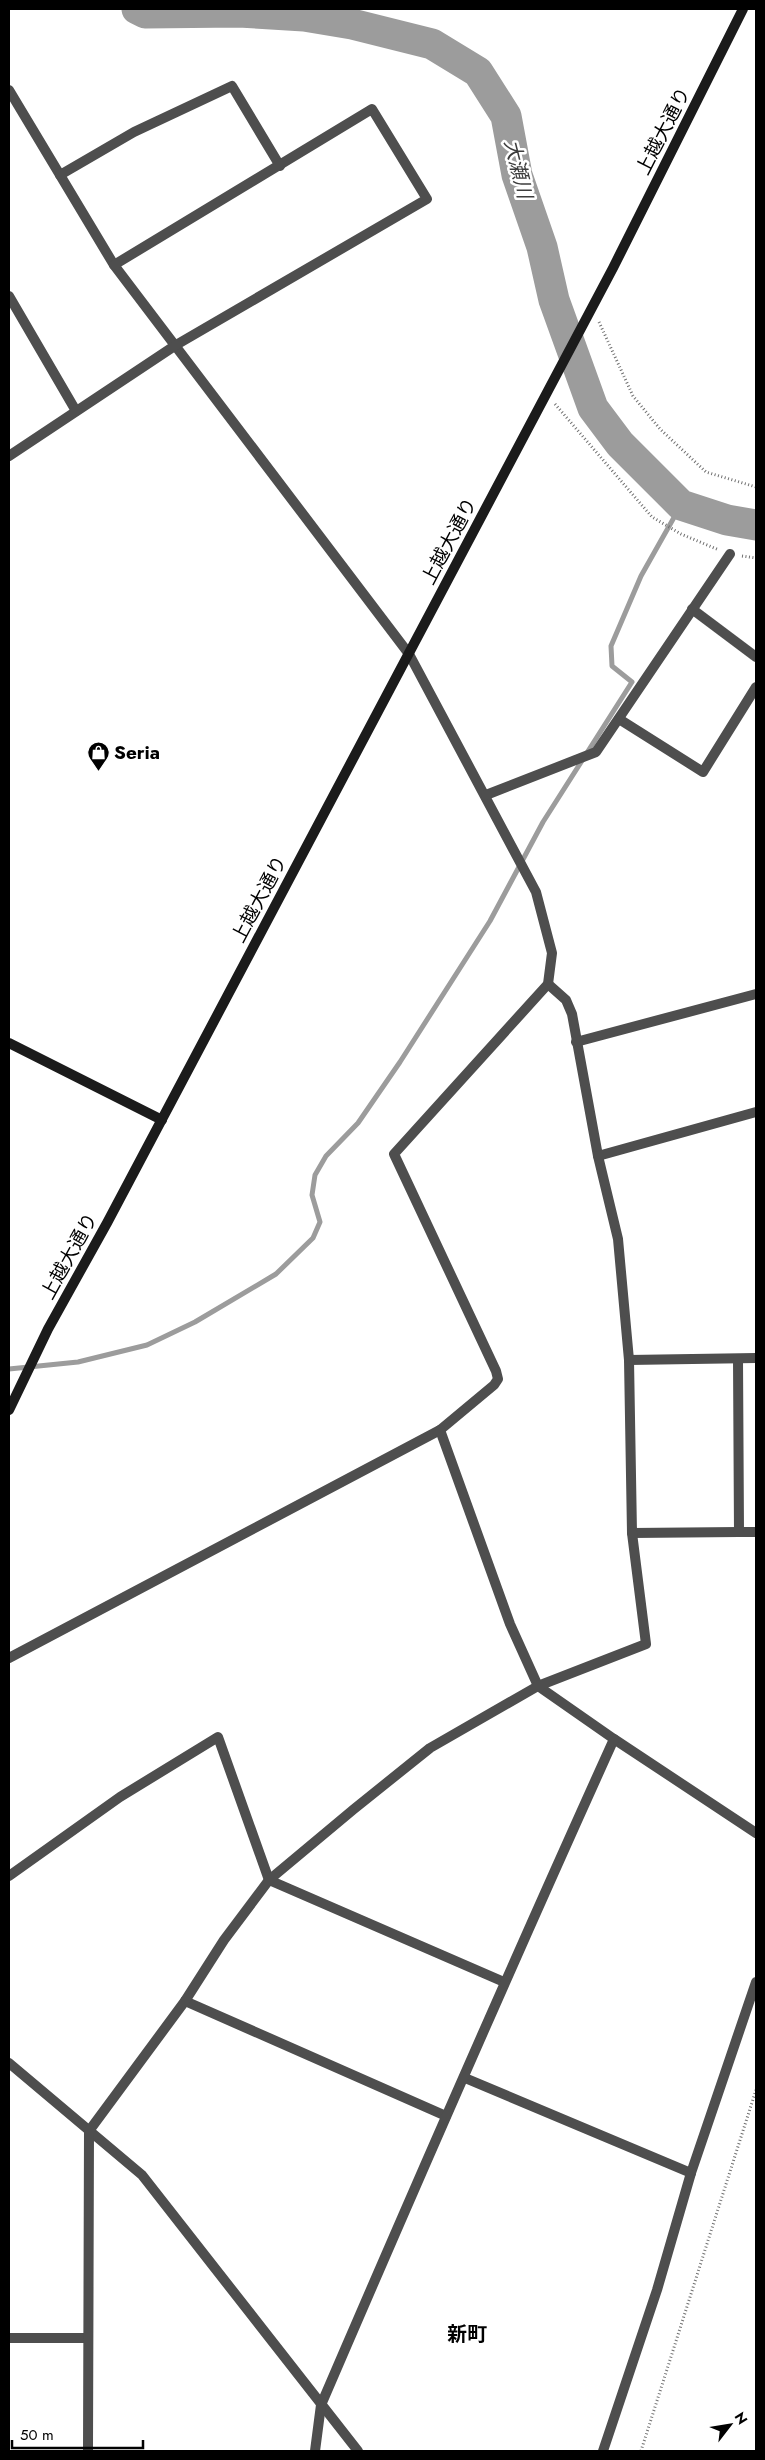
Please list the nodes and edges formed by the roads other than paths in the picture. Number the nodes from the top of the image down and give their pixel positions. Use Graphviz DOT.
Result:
graph roads {
  1 [pos="743,9"];
  2 [pos="9,90"];
  3 [pos="280,166"];
  4 [pos="60,175"];
  5 [pos="114,265"];
  6 [pos="9,296"];
  7 [pos="176,345"];
  8 [pos="76,411"];
  9 [pos="9,456"];
  10 [pos="730,554"];
  11 [pos="692,610"];
  12 [pos="409,654"];
  13 [pos="756,657"];
  14 [pos="756,687"];
  15 [pos="619,718"];
  16 [pos="486,795"];
  17 [pos="548,984"];
  18 [pos="756,994"];
  19 [pos="576,1042"];
  20 [pos="9,1043"];
  21 [pos="756,1112"];
  22 [pos="162,1120"];
  23 [pos="598,1156"];
  24 [pos="756,1358"];
  25 [pos="738,1359"];
  26 [pos="629,1360"];
  27 [pos="9,1410"];
  28 [pos="440,1430"];
  29 [pos="739,1532"];
  30 [pos="756,1532"];
  31 [pos="632,1533"];
  32 [pos="9,1658"];
  33 [pos="538,1686"];
  34 [pos="614,1739"];
  35 [pos="756,1832"];
  36 [pos="9,1876"];
  37 [pos="269,1880"];
  38 [pos="504,1982"];
  39 [pos="756,1982"];
  40 [pos="185,2001"];
  41 [pos="9,2063"];
  42 [pos="465,2078"];
  43 [pos="446,2116"];
  44 [pos="89,2131"];
  45 [pos="691,2173"];
  46 [pos="9,2338"];
  47 [pos="88,2338"];
  48 [pos="321,2405"];
  49 [pos="88,2451"];
  50 [pos="315,2451"];
  51 [pos="358,2451"];
  52 [pos="603,2451"];
  1 -- 12 [label="main road, 上越大通り"];
  2 -- 4 [label="street"];
  3 -- 4 [label="street"];
  3 -- 5 [label="street"];
  3 -- 7 [label="street"];
  4 -- 5 [label="street"];
  5 -- 7 [label="street"];
  6 -- 8 [label="street"];
  7 -- 8 [label="street"];
  7 -- 12 [label="street"];
  8 -- 9 [label="street"];
  10 -- 11 [label="street"];
  11 -- 13 [label="street"];
  11 -- 15 [label="street"];
  12 -- 16 [label="street"];
  12 -- 22 [label="main road, 上越大通り"];
  14 -- 15 [label="street"];
  15 -- 16 [label="street"];
  16 -- 17 [label="street"];
  17 -- 19 [label="street"];
  17 -- 28 [label="street"];
  18 -- 19 [label="street"];
  19 -- 23 [label="street"];
  20 -- 22 [label="main road"];
  21 -- 23 [label="street"];
  22 -- 27 [label="main road, 上越大通り"];
  23 -- 26 [label="street"];
  24 -- 25 [label="street"];
  25 -- 26 [label="street"];
  25 -- 29 [label="street"];
  26 -- 31 [label="street"];
  28 -- 32 [label="street"];
  28 -- 33 [label="street"];
  29 -- 30 [label="street"];
  29 -- 31 [label="street"];
  31 -- 33 [label="street"];
  33 -- 34 [label="street"];
  33 -- 37 [label="street"];
  34 -- 35 [label="street"];
  34 -- 38 [label="street"];
  36 -- 37 [label="street"];
  37 -- 38 [label="street"];
  37 -- 40 [label="street"];
  38 -- 42 [label="street"];
  39 -- 45 [label="street"];
  40 -- 43 [label="street"];
  40 -- 44 [label="street"];
  41 -- 44 [label="street"];
  42 -- 43 [label="street"];
  42 -- 45 [label="street"];
  43 -- 48 [label="street"];
  44 -- 47 [label="street"];
  44 -- 48 [label="street"];
  45 -- 52 [label="street"];
  46 -- 47 [label="street"];
  47 -- 49 [label="street"];
  48 -- 50 [label="street"];
  48 -- 51 [label="street"];
}
